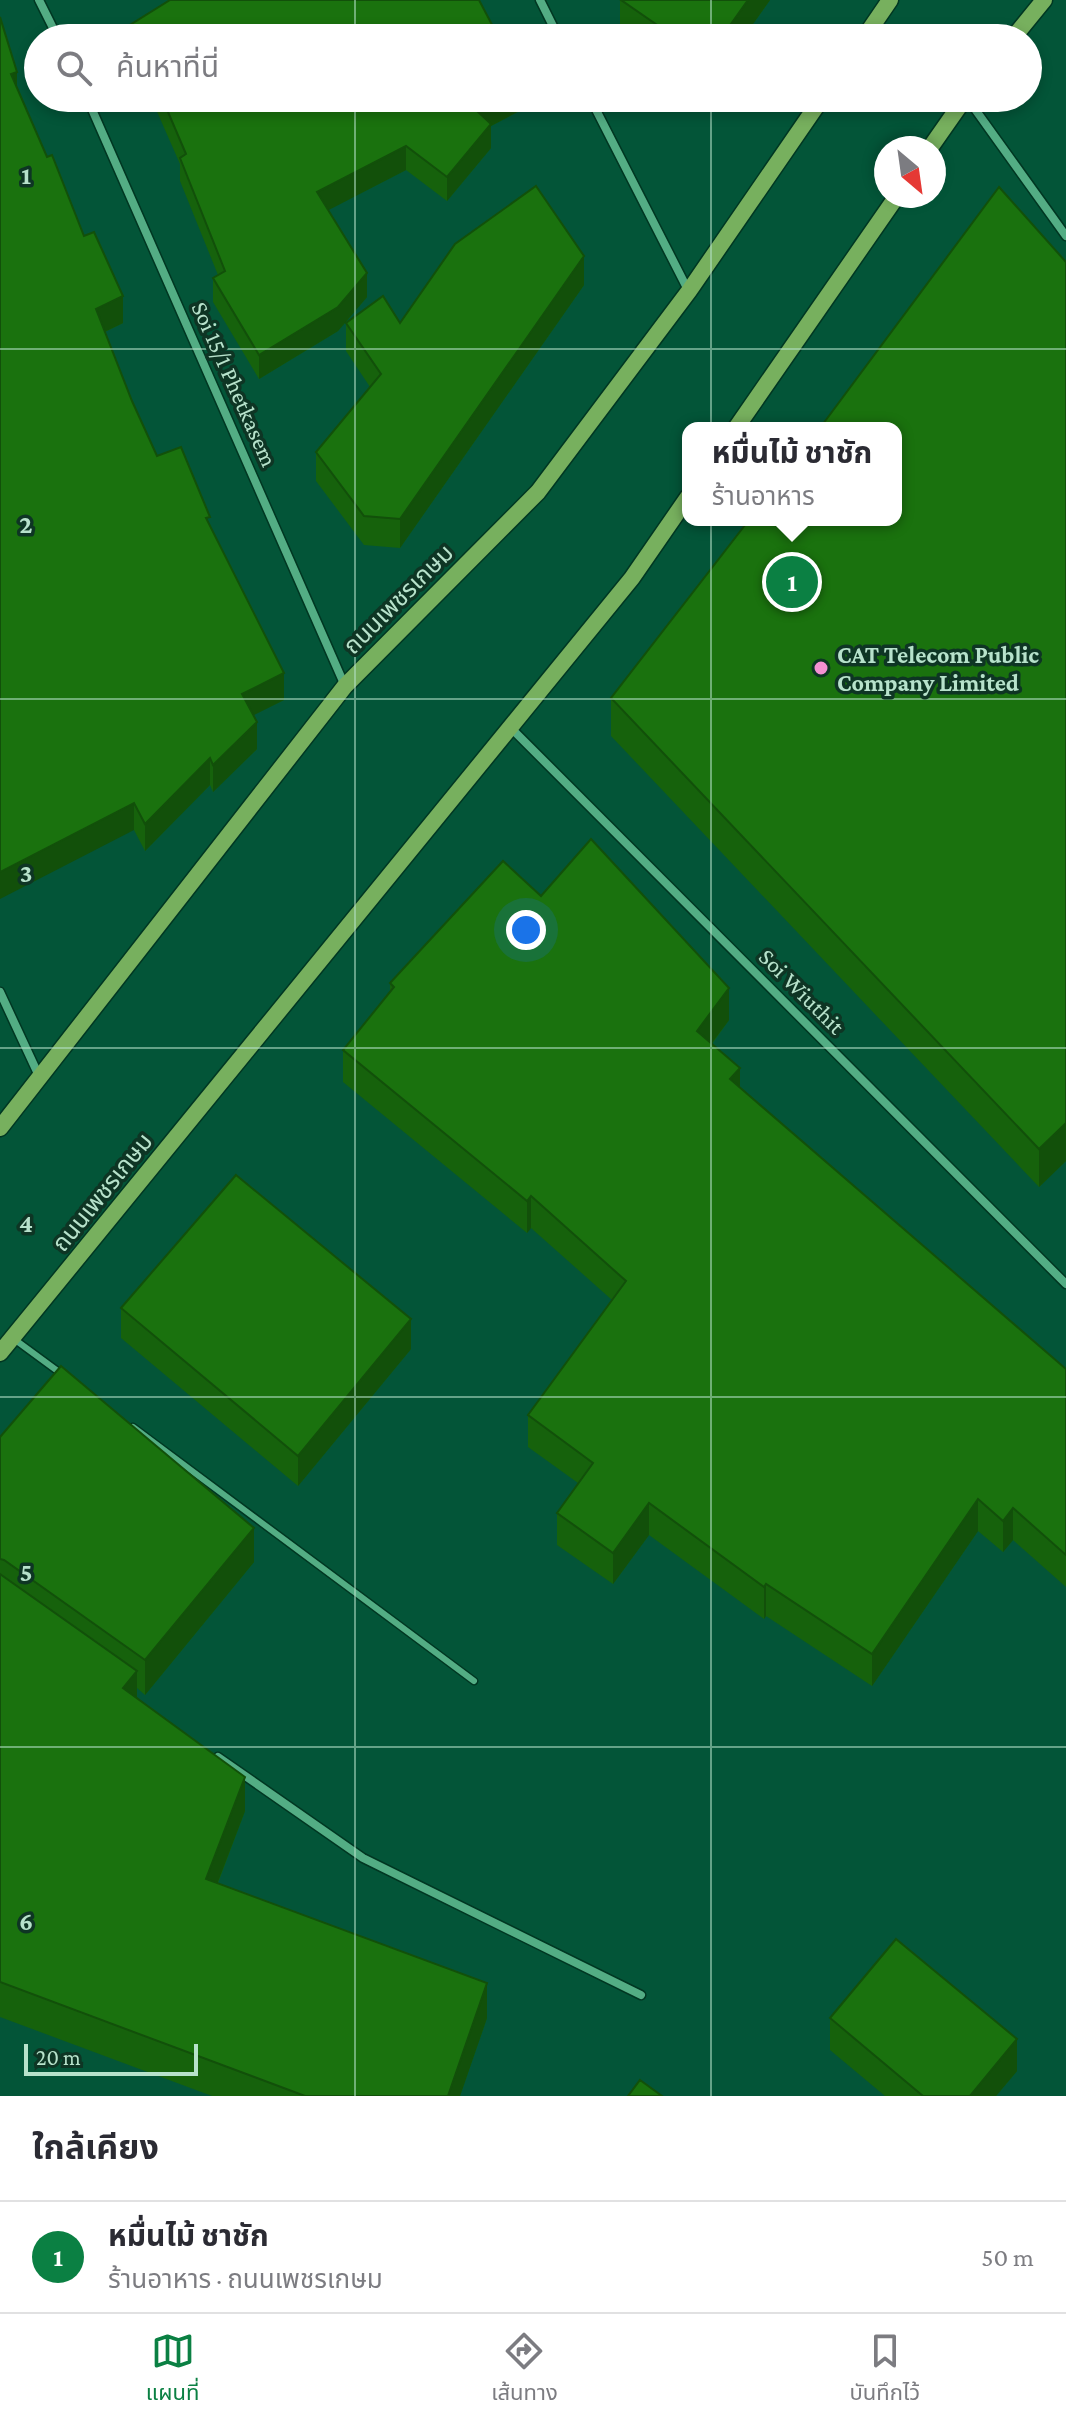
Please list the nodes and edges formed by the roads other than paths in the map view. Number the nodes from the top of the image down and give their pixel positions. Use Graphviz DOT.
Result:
graph roads {
  1 [pos="39,0"];
  2 [pos="540,0"];
  3 [pos="890,0"];
  4 [pos="1044,0"];
  5 [pos="51,24"];
  6 [pos="552,24"];
  7 [pos="874,24"];
  8 [pos="1024,24"];
  9 [pos="93,112"];
  10 [pos="597,112"];
  11 [pos="812,112"];
  12 [pos="956,112"];
  13 [pos="976,112"];
  14 [pos="939,136"];
  15 [pos="889,208"];
  16 [pos="1066,236"];
  17 [pos="689,291"];
  18 [pos="740,422"];
  19 [pos="682,506"];
  20 [pos="345,686"];
  21 [pos="509,725"];
  22 [pos="0,992"];
  23 [pos="39,1077"];
  24 [pos="0,1128"];
  25 [pos="1066,1284"];
  26 [pos="14,1339"];
  27 [pos="0,1353"];
  28 [pos="65,1377"];
  29 [pos="129,1424"];
  30 [pos="474,1681"];
  31 [pos="206,1749"];
  32 [pos="641,1995"];
  1 -- 5 [label="street"];
  2 -- 6 [label="street"];
  3 -- 7 [label="main road"];
  4 -- 8 [label="main road"];
  9 -- 20 [label="street, Soi 15/1 Phetkasem"];
  10 -- 17 [label="street"];
  11 -- 17 [label="main road, ถนนเพชรเกษม"];
  12 -- 14 [label="main road"];
  13 -- 16 [label="street"];
  15 -- 18 [label="main road"];
  17 -- 20 [label="main road, ถนนเพชรเกษม"];
  19 -- 21 [label="main road, ถนนเพชรเกษม"];
  20 -- 23 [label="main road, ถนนเพชรเกษม"];
  21 -- 25 [label="street, Soi Wiuthit"];
  21 -- 26 [label="main road, ถนนเพชรเกษม"];
  22 -- 23 [label="street"];
  23 -- 24 [label="main road, ถนนเพชรเกษม"];
  26 -- 27 [label="main road, ถนนเพชรเกษม"];
  26 -- 28 [label="lane"];
  29 -- 30 [label="lane"];
  31 -- 32 [label="street"];
}
